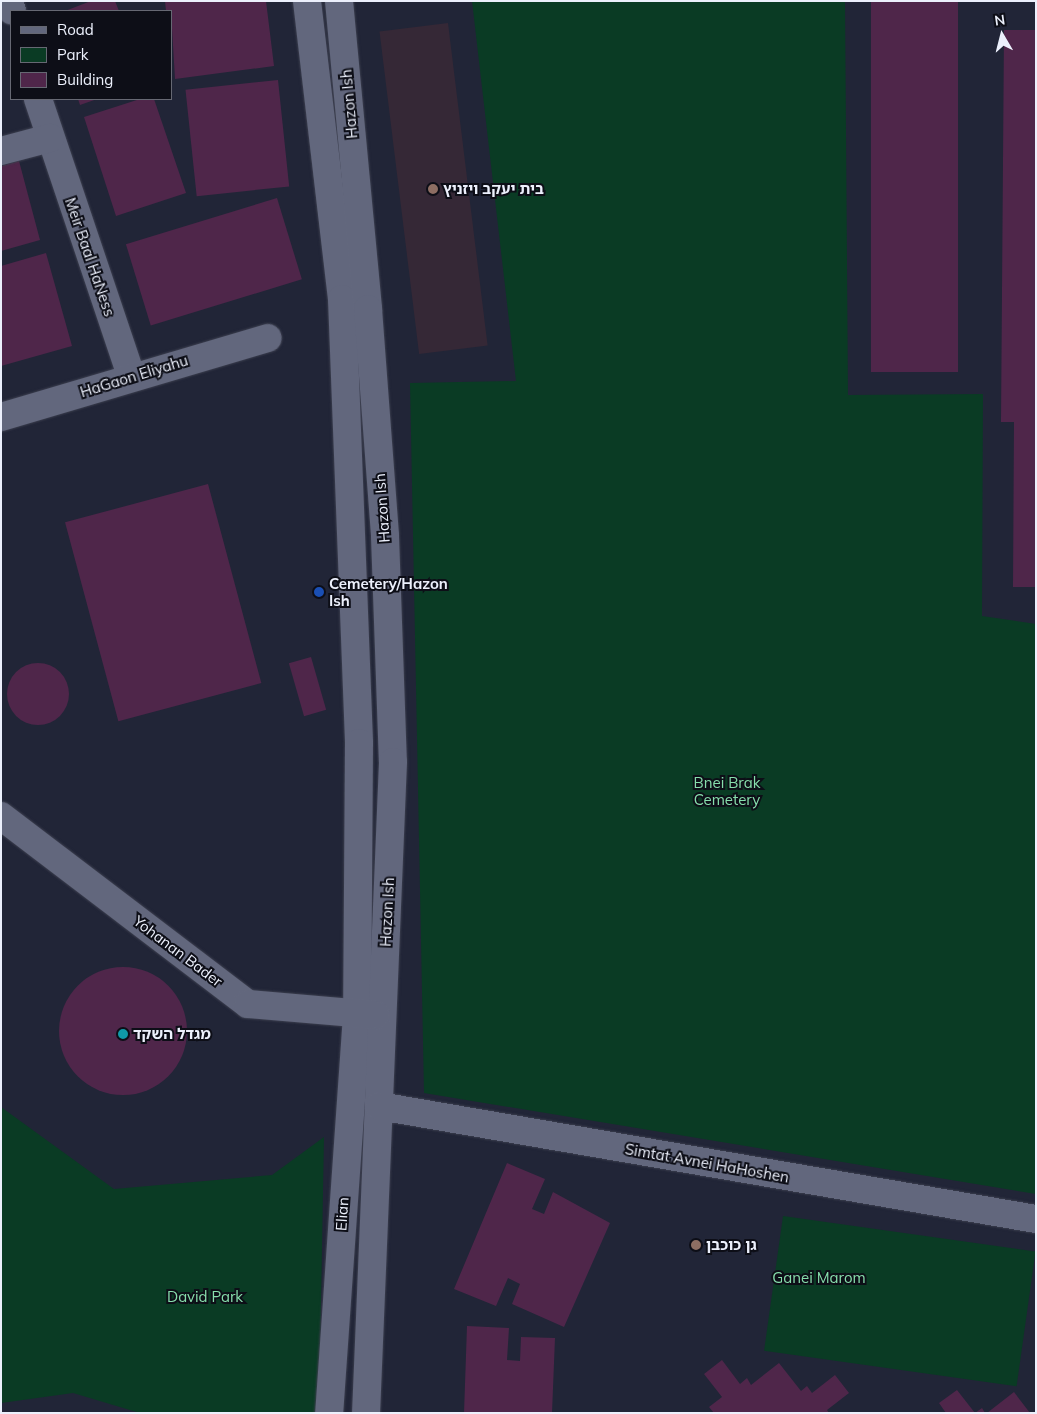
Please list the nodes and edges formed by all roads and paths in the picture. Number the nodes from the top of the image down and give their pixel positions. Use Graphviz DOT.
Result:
graph roads {
  1 [pos="307,1"];
  2 [pos="340,1"];
  3 [pos="38,100"];
  4 [pos="50,138"];
  5 [pos="1,151"];
  6 [pos="268,338"];
  7 [pos="131,376"];
  8 [pos="1,417"];
  9 [pos="1,816"];
  10 [pos="370,1015"];
  11 [pos="379,1106"];
  12 [pos="1036,1219"];
  13 [pos="329,1413"];
  14 [pos="366,1413"];
  1 -- 10 [label="street, Hazon Ish"];
  2 -- 10 [label="street, Hazon Ish"];
  3 -- 4 [label="street, Meir Baal HaNess"];
  4 -- 5 [label="street"];
  4 -- 7 [label="street, Meir Baal HaNess"];
  6 -- 7 [label="street, HaGaon Eliyahu"];
  7 -- 8 [label="street, HaGaon Eliyahu"];
  9 -- 10 [label="street, Yohanan Bader"];
  10 -- 11 [label="street"];
  10 -- 13 [label="street, Elian"];
  11 -- 12 [label="street, Simtat Avnei HaHoshen"];
  11 -- 14 [label="street"];
}
